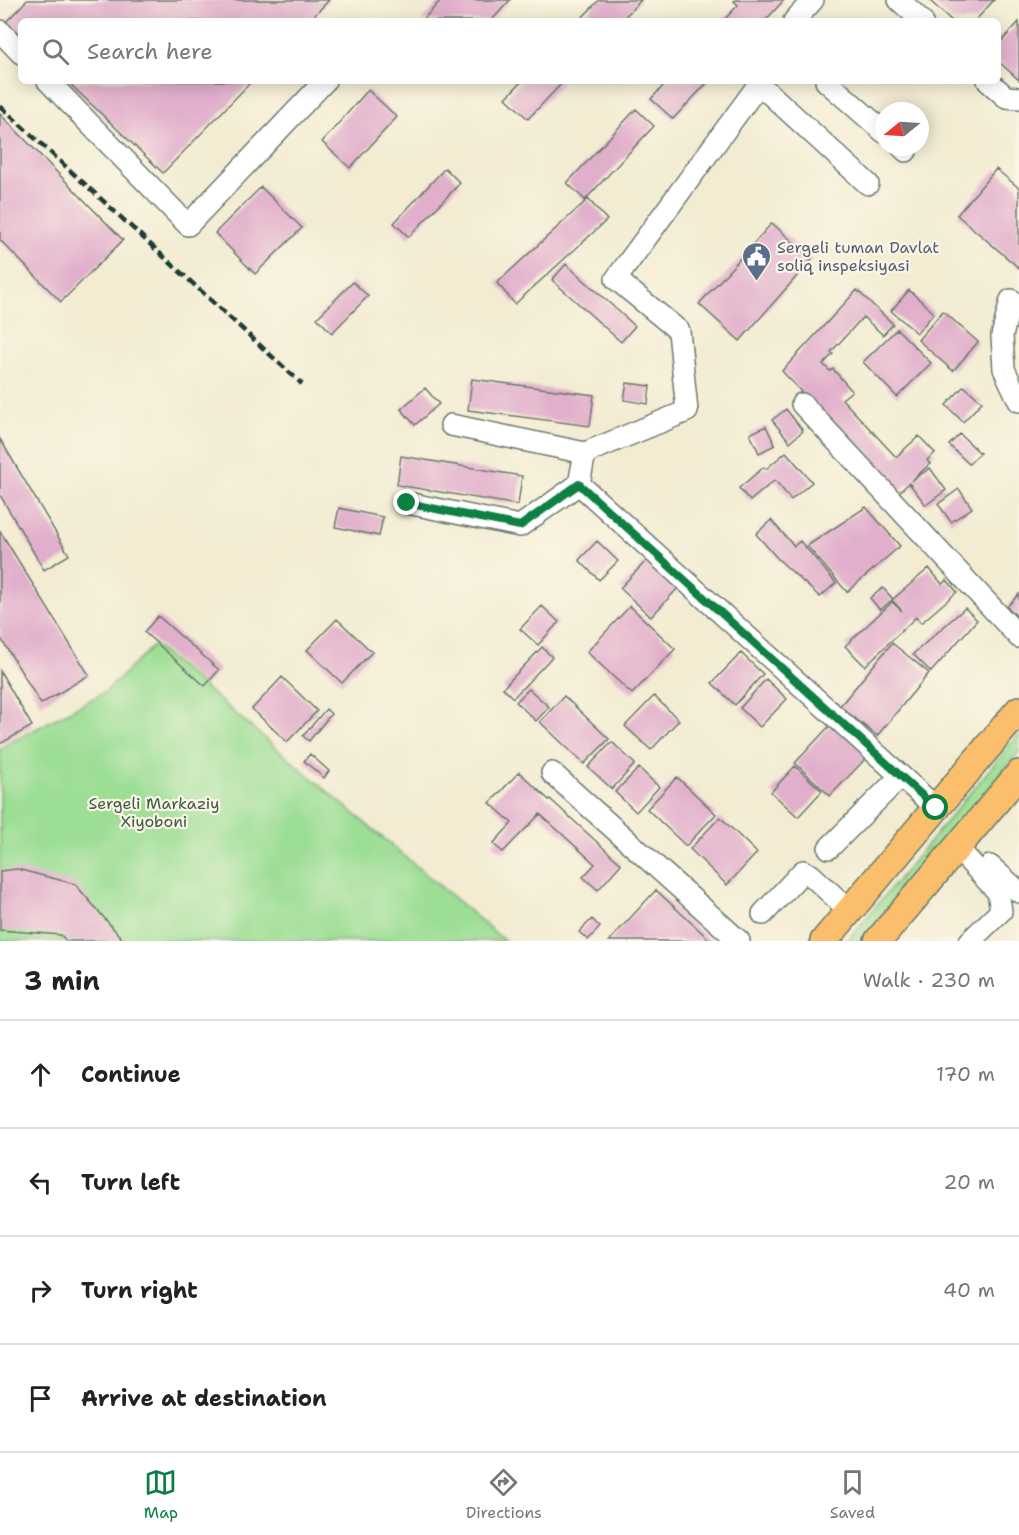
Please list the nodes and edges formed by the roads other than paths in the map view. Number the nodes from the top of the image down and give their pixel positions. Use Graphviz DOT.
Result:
graph roads {
  1 [pos="813,0"];
  2 [pos="899,0"];
  3 [pos="797,18"];
  4 [pos="919,18"];
  5 [pos="0,31"];
  6 [pos="18,50"];
  7 [pos="51,84"];
  8 [pos="322,84"];
  9 [pos="829,84"];
  10 [pos="991,84"];
  11 [pos="1019,98"];
  12 [pos="875,124"];
  13 [pos="868,184"];
  14 [pos="1011,300"];
  15 [pos="1019,401"];
  16 [pos="802,404"];
  17 [pos="451,425"];
  18 [pos="585,453"];
  19 [pos="579,484"];
  20 [pos="407,503"];
  21 [pos="1019,637"];
  22 [pos="1019,710"];
  23 [pos="552,773"];
  24 [pos="1019,774"];
  25 [pos="901,776"];
  26 [pos="936,808"];
  27 [pos="959,845"];
  28 [pos="829,848"];
  29 [pos="1019,892"];
  30 [pos="850,911"];
  31 [pos="763,914"];
  32 [pos="739,941"];
  33 [pos="824,941"];
  34 [pos="878,941"];
  35 [pos="970,941"];
  1 -- 3 [label="street"];
  2 -- 4 [label="street"];
  5 -- 6 [label="street"];
  7 -- 8 [label="street"];
  9 -- 12 [label="street"];
  10 -- 11 [label="street"];
  13 -- 18 [label="street"];
  14 -- 15 [label="street"];
  16 -- 21 [label="street"];
  17 -- 18 [label="street"];
  18 -- 19 [label="street"];
  19 -- 20 [label="street"];
  19 -- 25 [label="street"];
  22 -- 26 [label="main road"];
  23 -- 32 [label="street"];
  24 -- 27 [label="main road"];
  25 -- 26 [label="street"];
  25 -- 28 [label="street"];
  26 -- 30 [label="main road"];
  27 -- 29 [label="street"];
  27 -- 34 [label="main road"];
  27 -- 35 [label="street"];
  30 -- 31 [label="street"];
  30 -- 33 [label="main road"];
}
